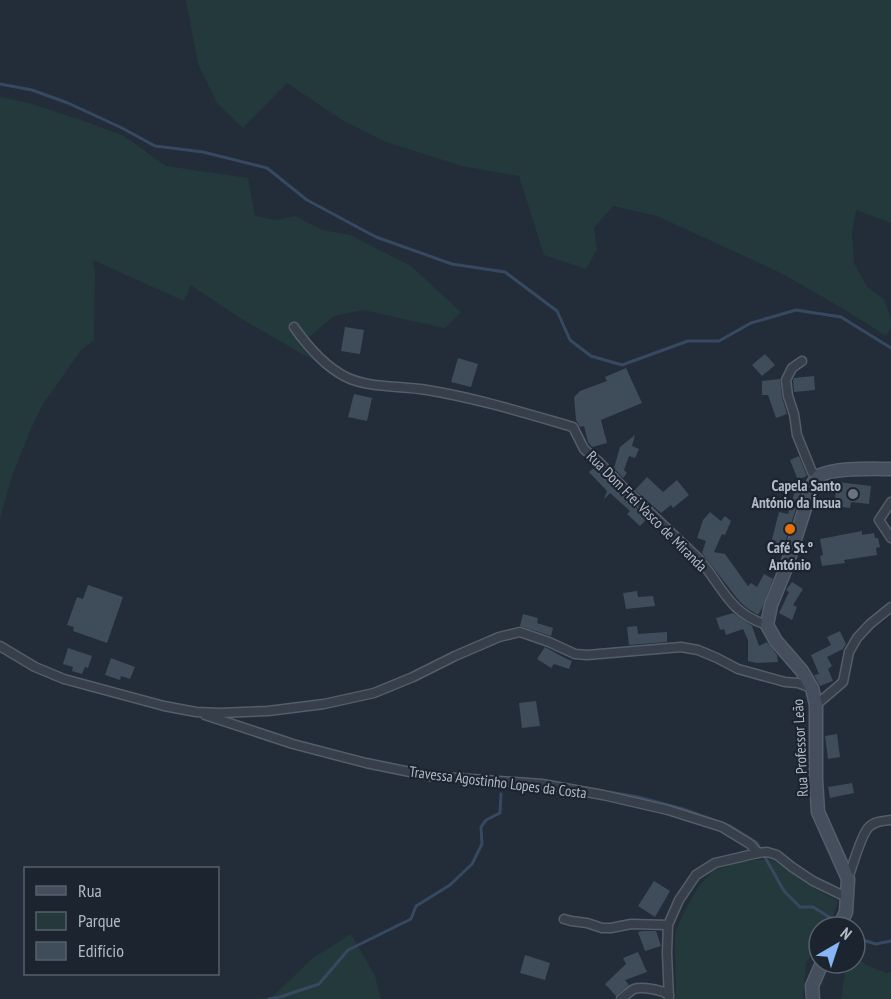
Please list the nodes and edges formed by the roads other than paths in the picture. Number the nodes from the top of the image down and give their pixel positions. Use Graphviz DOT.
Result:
graph roads {
  1 [pos="294,327"];
  2 [pos="802,361"];
  3 [pos="891,469"];
  4 [pos="819,476"];
  5 [pos="891,502"];
  6 [pos="891,538"];
  7 [pos="891,607"];
  8 [pos="767,626"];
  9 [pos="0,646"];
  10 [pos="812,688"];
  11 [pos="816,705"];
  12 [pos="196,712"];
  13 [pos="891,820"];
  14 [pos="763,853"];
  15 [pos="848,879"];
  16 [pos="848,898"];
  17 [pos="845,915"];
  18 [pos="564,919"];
  19 [pos="668,925"];
  20 [pos="817,975"];
  21 [pos="669,997"];
  22 [pos="621,999"];
  23 [pos="813,999"];
  1 -- 8 [label="street, Rua Dom Frei Vasco de Miranda"];
  2 -- 4 [label="street"];
  3 -- 4 [label="street"];
  4 -- 8 [label="street"];
  5 -- 6 [label="street"];
  7 -- 11 [label="street"];
  8 -- 10 [label="street, Rua Professor Leão"];
  9 -- 12 [label="street"];
  10 -- 11 [label="street, Rua Professor Leão"];
  10 -- 12 [label="street"];
  11 -- 15 [label="street, Rua Professor Leão"];
  12 -- 14 [label="street, Travessa Agostinho Lopes da Costa"];
  13 -- 15 [label="street"];
  14 -- 16 [label="street, Travessa Agostinho Lopes da Costa"];
  14 -- 19 [label="street"];
  15 -- 16 [label="street, Rua Professor Leão"];
  16 -- 17 [label="street, Rua Professor Leão"];
  18 -- 19 [label="street"];
  19 -- 21 [label="street"];
  20 -- 23 [label="street"];
  21 -- 22 [label="street"];
}
